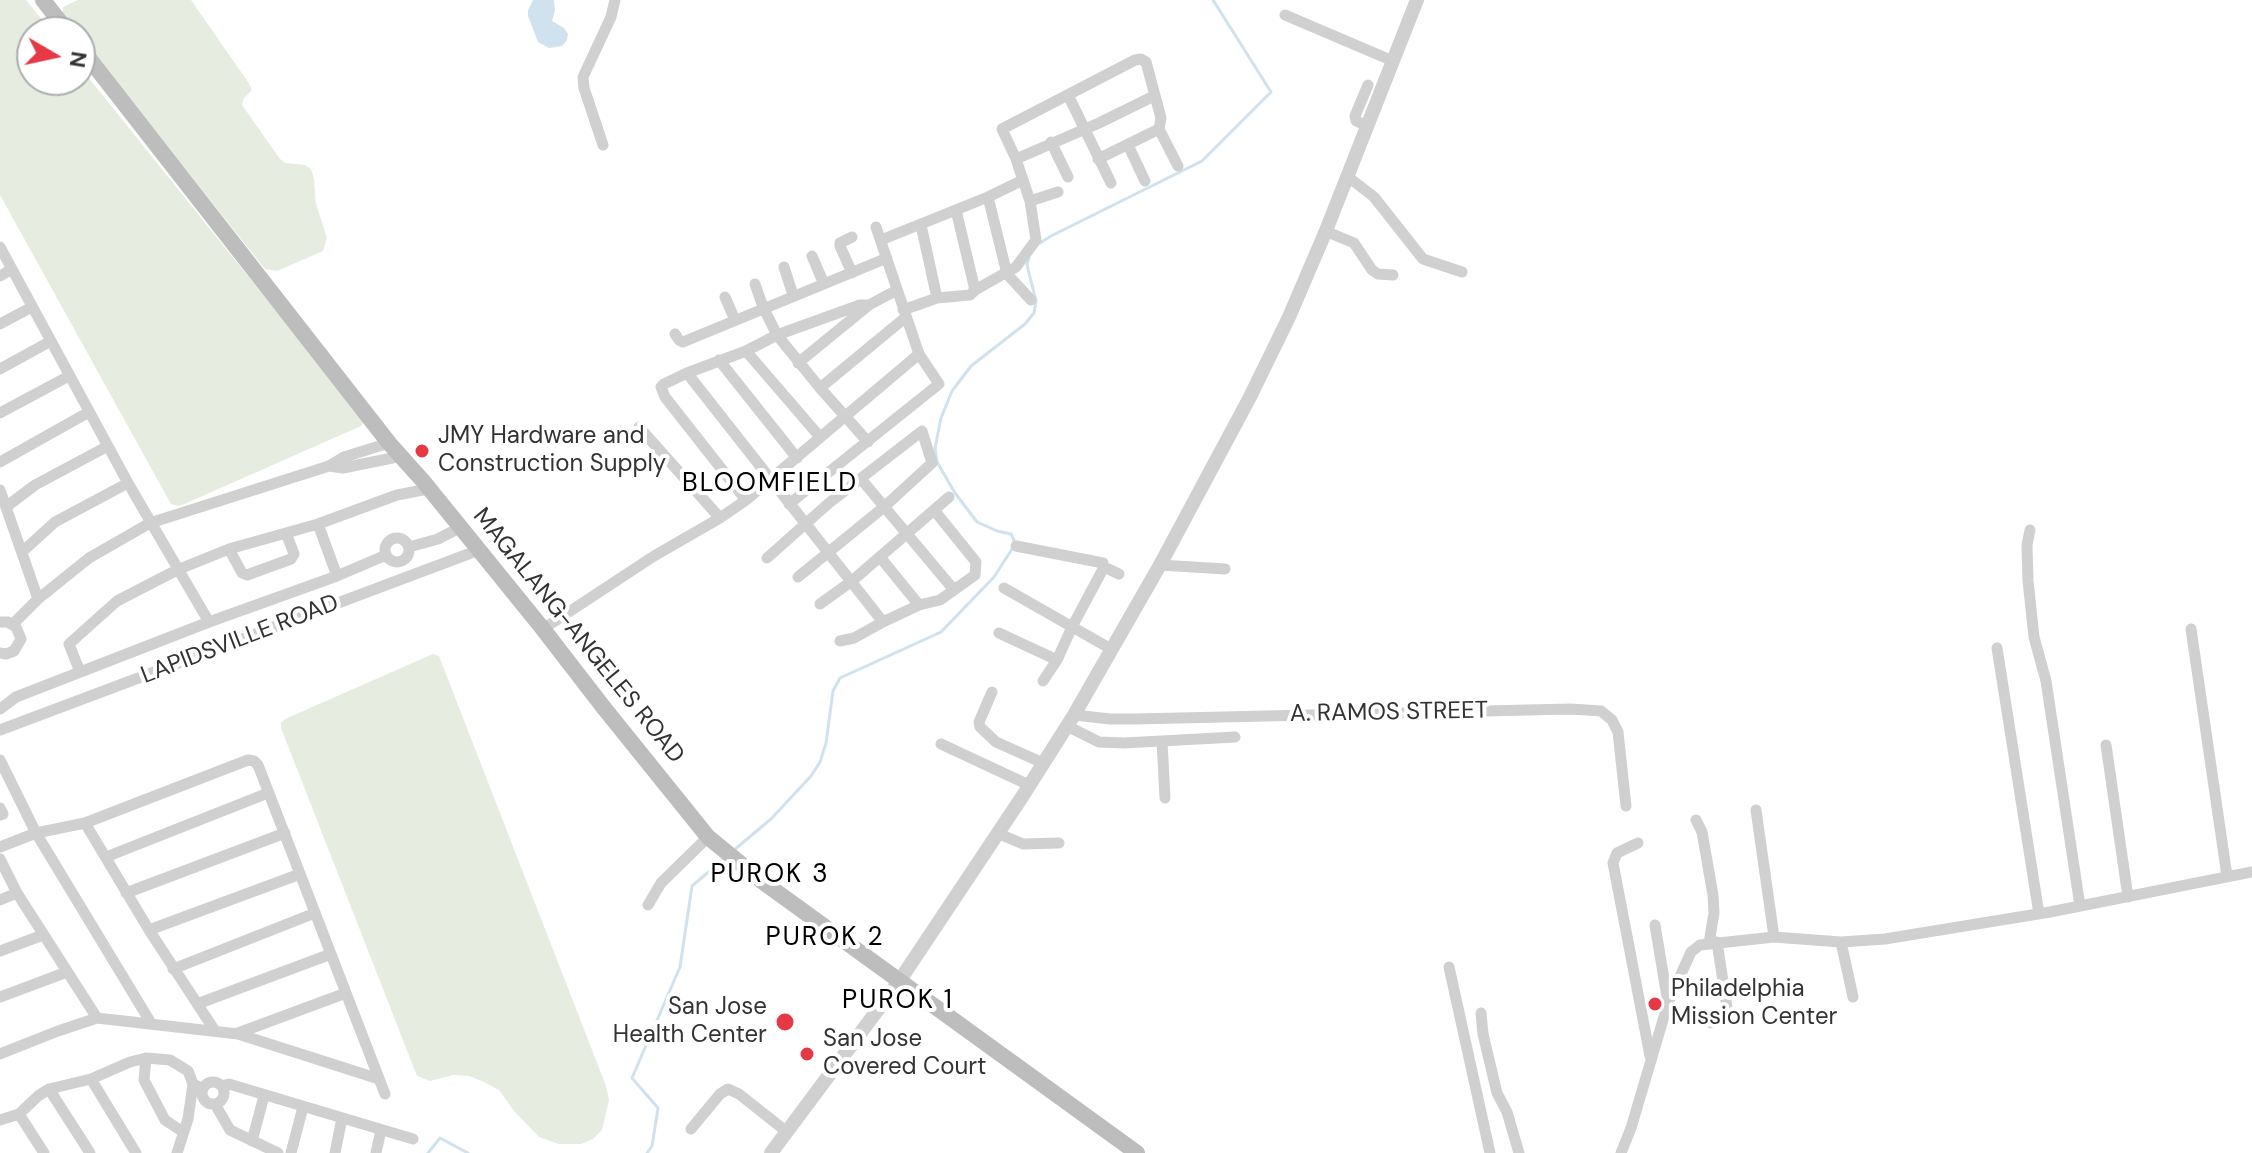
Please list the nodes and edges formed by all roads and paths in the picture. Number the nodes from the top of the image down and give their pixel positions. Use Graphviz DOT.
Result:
graph roads {
  1 [pos="615,0"];
  2 [pos="1417,0"];
  3 [pos="1285,15"];
  4 [pos="1393,61"];
  5 [pos="96,68"];
  6 [pos="1368,85"];
  7 [pos="1068,95"];
  8 [pos="1154,96"];
  9 [pos="1368,126"];
  10 [pos="1084,129"];
  11 [pos="1159,129"];
  12 [pos="1051,142"];
  13 [pos="603,145"];
  14 [pos="1128,145"];
  15 [pos="1016,159"];
  16 [pos="1098,159"];
  17 [pos="1178,166"];
  18 [pos="1347,176"];
  19 [pos="1068,177"];
  20 [pos="1023,180"];
  21 [pos="1145,181"];
  22 [pos="1111,183"];
  23 [pos="1058,192"];
  24 [pos="988,197"];
  25 [pos="1030,201"];
  26 [pos="956,210"];
  27 [pos="921,225"];
  28 [pos="876,227"];
  29 [pos="1325,231"];
  30 [pos="852,237"];
  31 [pos="881,240"];
  32 [pos="0,247"];
  33 [pos="812,256"];
  34 [pos="887,258"];
  35 [pos="784,267"];
  36 [pos="12,269"];
  37 [pos="1462,272"];
  38 [pos="852,273"];
  39 [pos="1007,274"];
  40 [pos="1393,275"];
  41 [pos="0,276"];
  42 [pos="755,284"];
  43 [pos="824,284"];
  44 [pos="897,290"];
  45 [pos="975,290"];
  46 [pos="793,295"];
  47 [pos="725,297"];
  48 [pos="937,298"];
  49 [pos="1031,300"];
  50 [pos="869,305"];
  51 [pos="32,307"];
  52 [pos="763,307"];
  53 [pos="904,313"];
  54 [pos="703,317"];
  55 [pos="735,320"];
  56 [pos="0,324"];
  57 [pos="707,330"];
  58 [pos="675,334"];
  59 [pos="777,335"];
  60 [pos="51,341"];
  61 [pos="746,351"];
  62 [pos="919,354"];
  63 [pos="719,360"];
  64 [pos="798,363"];
  65 [pos="0,369"];
  66 [pos="687,373"];
  67 [pos="69,376"];
  68 [pos="820,388"];
  69 [pos="89,412"];
  70 [pos="0,413"];
  71 [pos="844,417"];
  72 [pos="639,427"];
  73 [pos="820,437"];
  74 [pos="868,442"];
  75 [pos="389,443"];
  76 [pos="108,446"];
  77 [pos="370,450"];
  78 [pos="402,456"];
  79 [pos="797,458"];
  80 [pos="0,462"];
  81 [pos="375,462"];
  82 [pos="329,466"];
  83 [pos="771,478"];
  84 [pos="861,479"];
  85 [pos="128,483"];
  86 [pos="428,489"];
  87 [pos="0,490"];
  88 [pos="949,497"];
  89 [pos="746,500"];
  90 [pos="789,504"];
  91 [pos="6,507"];
  92 [pos="884,507"];
  93 [pos="934,510"];
  94 [pos="720,518"];
  95 [pos="150,523"];
  96 [pos="318,524"];
  97 [pos="805,525"];
  98 [pos="461,527"];
  99 [pos="2030,530"];
  100 [pos="286,533"];
  101 [pos="906,534"];
  102 [pos="1016,546"];
  103 [pos="229,549"];
  104 [pos="479,550"];
  105 [pos="22,552"];
  106 [pos="828,553"];
  107 [pos="880,557"];
  108 [pos="767,558"];
  109 [pos="1160,565"];
  110 [pos="1104,567"];
  111 [pos="1225,569"];
  112 [pos="177,570"];
  113 [pos="1119,574"];
  114 [pos="337,576"];
  115 [pos="798,577"];
  116 [pos="852,581"];
  117 [pos="1004,588"];
  118 [pos="954,590"];
  119 [pos="38,599"];
  120 [pos="820,604"];
  121 [pos="919,605"];
  122 [pos="4,621"];
  123 [pos="209,622"];
  124 [pos="883,622"];
  125 [pos="1072,627"];
  126 [pos="543,629"];
  127 [pos="2191,629"];
  128 [pos="999,633"];
  129 [pos="840,641"];
  130 [pos="1997,648"];
  131 [pos="1111,649"];
  132 [pos="0,653"];
  133 [pos="1057,660"];
  134 [pos="80,672"];
  135 [pos="1043,681"];
  136 [pos="992,692"];
  137 [pos="0,709"];
  138 [pos="1070,720"];
  139 [pos="0,730"];
  140 [pos="1235,737"];
  141 [pos="1162,741"];
  142 [pos="941,744"];
  143 [pos="2106,745"];
  144 [pos="0,760"];
  145 [pos="1043,763"];
  146 [pos="1029,785"];
  147 [pos="268,793"];
  148 [pos="1165,798"];
  149 [pos="1626,806"];
  150 [pos="1756,810"];
  151 [pos="1696,820"];
  152 [pos="85,823"];
  153 [pos="36,833"];
  154 [pos="285,833"];
  155 [pos="997,833"];
  156 [pos="708,837"];
  157 [pos="1059,843"];
  158 [pos="1638,843"];
  159 [pos="0,847"];
  160 [pos="106,857"];
  161 [pos="0,859"];
  162 [pos="2252,872"];
  163 [pos="300,874"];
  164 [pos="2227,876"];
  165 [pos="17,893"];
  166 [pos="126,893"];
  167 [pos="2128,897"];
  168 [pos="0,900"];
  169 [pos="648,905"];
  170 [pos="2080,906"];
  171 [pos="315,913"];
  172 [pos="2039,914"];
  173 [pos="1655,925"];
  174 [pos="149,930"];
  175 [pos="43,935"];
  176 [pos="1774,937"];
  177 [pos="1713,942"];
  178 [pos="1841,942"];
  179 [pos="0,951"];
  180 [pos="331,954"];
  181 [pos="1449,967"];
  182 [pos="173,969"];
  183 [pos="67,972"];
  184 [pos="900,980"];
  185 [pos="346,993"];
  186 [pos="0,997"];
  187 [pos="1853,997"];
  188 [pos="1668,1003"];
  189 [pos="197,1004"];
  190 [pos="1481,1013"];
  191 [pos="97,1018"];
  192 [pos="151,1023"];
  193 [pos="1711,1023"];
  194 [pos="215,1031"];
  195 [pos="238,1034"];
  196 [pos="0,1054"];
  197 [pos="146,1058"];
  198 [pos="1651,1060"];
  199 [pos="91,1079"];
  200 [pos="379,1079"];
  201 [pos="222,1086"];
  202 [pos="198,1087"];
  203 [pos="49,1089"];
  204 [pos="385,1094"];
  205 [pos="264,1096"];
  206 [pos="215,1104"];
  207 [pos="303,1107"];
  208 [pos="19,1114"];
  209 [pos="342,1118"];
  210 [pos="0,1120"];
  211 [pos="691,1129"];
  212 [pos="381,1130"];
  213 [pos="183,1132"];
  214 [pos="787,1132"];
  215 [pos="413,1139"];
  216 [pos="252,1141"];
  217 [pos="44,1153"];
  218 [pos="90,1153"];
  219 [pos="136,1153"];
  220 [pos="177,1153"];
  221 [pos="278,1153"];
  222 [pos="291,1153"];
  223 [pos="335,1153"];
  224 [pos="376,1153"];
  225 [pos="771,1153"];
  226 [pos="1137,1153"];
  227 [pos="1490,1153"];
  228 [pos="1519,1153"];
  229 [pos="1621,1153"];
  1 -- 13 [label="street"];
  2 -- 4 [label="street"];
  3 -- 4 [label="street"];
  4 -- 9 [label="street"];
  5 -- 75 [label="main road, MAGALANG-ANGELES ROAD"];
  6 -- 9 [label="street"];
  7 -- 8 [label="street"];
  7 -- 10 [label="street"];
  7 -- 15 [label="street"];
  8 -- 10 [label="street"];
  8 -- 11 [label="street"];
  9 -- 18 [label="street"];
  10 -- 12 [label="street"];
  10 -- 16 [label="street"];
  11 -- 14 [label="street"];
  11 -- 17 [label="street"];
  12 -- 15 [label="street"];
  12 -- 19 [label="street"];
  14 -- 16 [label="street"];
  14 -- 21 [label="street"];
  15 -- 20 [label="street"];
  16 -- 22 [label="street"];
  18 -- 29 [label="street"];
  18 -- 37 [label="street"];
  20 -- 24 [label="street"];
  20 -- 25 [label="street"];
  23 -- 25 [label="street"];
  24 -- 26 [label="street"];
  24 -- 39 [label="street"];
  25 -- 39 [label="street"];
  26 -- 27 [label="street"];
  26 -- 45 [label="street"];
  27 -- 31 [label="street"];
  27 -- 48 [label="street"];
  28 -- 31 [label="street"];
  29 -- 40 [label="street"];
  29 -- 109 [label="street"];
  30 -- 38 [label="street"];
  31 -- 34 [label="street"];
  32 -- 36 [label="street"];
  33 -- 43 [label="street"];
  34 -- 38 [label="street"];
  34 -- 44 [label="street"];
  35 -- 46 [label="street"];
  36 -- 41 [label="street"];
  36 -- 51 [label="street"];
  38 -- 43 [label="street"];
  39 -- 45 [label="street"];
  39 -- 49 [label="street"];
  42 -- 52 [label="street"];
  43 -- 46 [label="street"];
  44 -- 50 [label="street"];
  44 -- 53 [label="street"];
  45 -- 48 [label="street"];
  46 -- 52 [label="street"];
  47 -- 55 [label="street"];
  48 -- 53 [label="street"];
  50 -- 59 [label="street"];
  50 -- 64 [label="street"];
  51 -- 56 [label="street"];
  51 -- 60 [label="street"];
  52 -- 55 [label="street"];
  52 -- 59 [label="street"];
  53 -- 62 [label="street"];
  53 -- 68 [label="street"];
  54 -- 57 [label="street"];
  55 -- 57 [label="street"];
  57 -- 58 [label="street"];
  59 -- 61 [label="street"];
  59 -- 64 [label="street"];
  60 -- 65 [label="street"];
  60 -- 67 [label="street"];
  61 -- 63 [label="street"];
  61 -- 73 [label="street"];
  62 -- 71 [label="street"];
  62 -- 74 [label="street"];
  63 -- 66 [label="street"];
  63 -- 79 [label="street"];
  64 -- 68 [label="street"];
  66 -- 83 [label="street"];
  66 -- 89 [label="street"];
  67 -- 69 [label="street"];
  67 -- 70 [label="street"];
  68 -- 71 [label="street"];
  69 -- 76 [label="street"];
  69 -- 80 [label="street"];
  71 -- 73 [label="street"];
  71 -- 74 [label="street"];
  72 -- 94 [label="street"];
  73 -- 79 [label="street"];
  74 -- 90 [label="street"];
  75 -- 77 [label="street"];
  75 -- 78 [label="main road, MAGALANG-ANGELES ROAD"];
  76 -- 85 [label="street"];
  76 -- 91 [label="street"];
  77 -- 81 [label="street"];
  77 -- 82 [label="street"];
  78 -- 81 [label="street"];
  78 -- 86 [label="main road, MAGALANG-ANGELES ROAD"];
  79 -- 83 [label="street"];
  81 -- 82 [label="street"];
  82 -- 95 [label="street"];
  83 -- 89 [label="street"];
  83 -- 90 [label="street"];
  84 -- 92 [label="street"];
  84 -- 92 [label="street"];
  84 -- 97 [label="street"];
  85 -- 95 [label="street"];
  85 -- 105 [label="street"];
  86 -- 96 [label="street"];
  86 -- 98 [label="main road, MAGALANG-ANGELES ROAD"];
  87 -- 91 [label="street"];
  88 -- 93 [label="street"];
  89 -- 94 [label="street"];
  90 -- 97 [label="street"];
  91 -- 105 [label="street"];
  92 -- 101 [label="street"];
  92 -- 106 [label="street"];
  93 -- 101 [label="street"];
  93 -- 118 [label="street"];
  94 -- 126 [label="street"];
  95 -- 112 [label="street"];
  95 -- 119 [label="street"];
  96 -- 100 [label="street"];
  96 -- 114 [label="street"];
  97 -- 106 [label="street"];
  97 -- 108 [label="street"];
  98 -- 104 [label="main road, MAGALANG-ANGELES ROAD"];
  98 -- 114 [label="street"];
  99 -- 170 [label="street"];
  100 -- 103 [label="street"];
  100 -- 103 [label="street"];
  101 -- 107 [label="street"];
  101 -- 118 [label="street"];
  102 -- 110 [label="street"];
  103 -- 112 [label="street"];
  104 -- 126 [label="main road, MAGALANG-ANGELES ROAD"];
  104 -- 139 [label="street, LAPIDSVILLE ROAD"];
  105 -- 119 [label="street"];
  106 -- 115 [label="street"];
  106 -- 116 [label="street"];
  107 -- 116 [label="street"];
  107 -- 121 [label="street"];
  109 -- 111 [label="street"];
  109 -- 131 [label="street"];
  110 -- 113 [label="street"];
  110 -- 125 [label="street"];
  112 -- 123 [label="street"];
  112 -- 134 [label="street"];
  114 -- 123 [label="street"];
  116 -- 120 [label="street"];
  116 -- 124 [label="street"];
  117 -- 125 [label="street"];
  118 -- 121 [label="street"];
  119 -- 122 [label="street"];
  121 -- 124 [label="street"];
  122 -- 132 [label="street"];
  123 -- 134 [label="street"];
  124 -- 129 [label="street"];
  125 -- 131 [label="street"];
  125 -- 133 [label="street"];
  126 -- 156 [label="main road, MAGALANG-ANGELES ROAD"];
  127 -- 164 [label="street"];
  128 -- 133 [label="street"];
  130 -- 172 [label="street"];
  131 -- 138 [label="street"];
  133 -- 135 [label="street"];
  134 -- 137 [label="street"];
  136 -- 145 [label="street"];
  138 -- 141 [label="street"];
  138 -- 145 [label="street"];
  138 -- 149 [label="street, A. RAMOS STREET"];
  140 -- 141 [label="street"];
  141 -- 148 [label="street"];
  142 -- 146 [label="street"];
  143 -- 167 [label="street"];
  144 -- 153 [label="street"];
  145 -- 146 [label="street"];
  146 -- 155 [label="street"];
  147 -- 152 [label="street"];
  147 -- 154 [label="street"];
  147 -- 160 [label="street"];
  150 -- 176 [label="street"];
  151 -- 177 [label="street"];
  152 -- 153 [label="street"];
  152 -- 160 [label="street"];
  153 -- 159 [label="street"];
  153 -- 192 [label="street"];
  154 -- 163 [label="street"];
  154 -- 166 [label="street"];
  155 -- 157 [label="street"];
  155 -- 184 [label="street"];
  156 -- 169 [label="street"];
  156 -- 184 [label="main road, MAGALANG-ANGELES ROAD"];
  158 -- 198 [label="street"];
  160 -- 166 [label="street"];
  161 -- 165 [label="street"];
  162 -- 164 [label="street"];
  163 -- 171 [label="street"];
  163 -- 174 [label="street"];
  164 -- 167 [label="street"];
  165 -- 168 [label="street"];
  165 -- 175 [label="street"];
  166 -- 174 [label="street"];
  167 -- 170 [label="street"];
  170 -- 172 [label="street"];
  171 -- 180 [label="street"];
  171 -- 182 [label="street"];
  172 -- 178 [label="street"];
  173 -- 188 [label="street"];
  174 -- 182 [label="street"];
  175 -- 179 [label="street"];
  175 -- 183 [label="street"];
  176 -- 177 [label="street"];
  176 -- 178 [label="street"];
  177 -- 188 [label="street"];
  177 -- 193 [label="street"];
  178 -- 187 [label="street"];
  180 -- 185 [label="street"];
  180 -- 189 [label="street"];
  181 -- 227 [label="street"];
  182 -- 189 [label="street"];
  183 -- 186 [label="street"];
  183 -- 191 [label="street"];
  184 -- 214 [label="street"];
  184 -- 226 [label="main road, MAGALANG-ANGELES ROAD"];
  185 -- 195 [label="street"];
  185 -- 200 [label="street"];
  188 -- 198 [label="street"];
  189 -- 194 [label="street"];
  190 -- 228 [label="street"];
  191 -- 192 [label="street"];
  191 -- 196 [label="street"];
  192 -- 194 [label="street"];
  194 -- 195 [label="street"];
  195 -- 200 [label="street"];
  197 -- 199 [label="street"];
  197 -- 202 [label="street"];
  197 -- 213 [label="street"];
  198 -- 229 [label="street"];
  199 -- 203 [label="street"];
  199 -- 219 [label="street"];
  200 -- 204 [label="street"];
  201 -- 202 [label="street"];
  201 -- 205 [label="street"];
  201 -- 206 [label="street"];
  202 -- 206 [label="street"];
  202 -- 213 [label="street"];
  203 -- 208 [label="street"];
  203 -- 218 [label="street"];
  205 -- 207 [label="street"];
  205 -- 216 [label="street"];
  206 -- 216 [label="street"];
  207 -- 209 [label="street"];
  207 -- 222 [label="street"];
  208 -- 210 [label="street"];
  208 -- 217 [label="street"];
  209 -- 212 [label="street"];
  209 -- 223 [label="street"];
  211 -- 214 [label="street"];
  212 -- 215 [label="street"];
  212 -- 224 [label="street"];
  213 -- 220 [label="street"];
  214 -- 225 [label="street"];
  216 -- 221 [label="street"];
}
